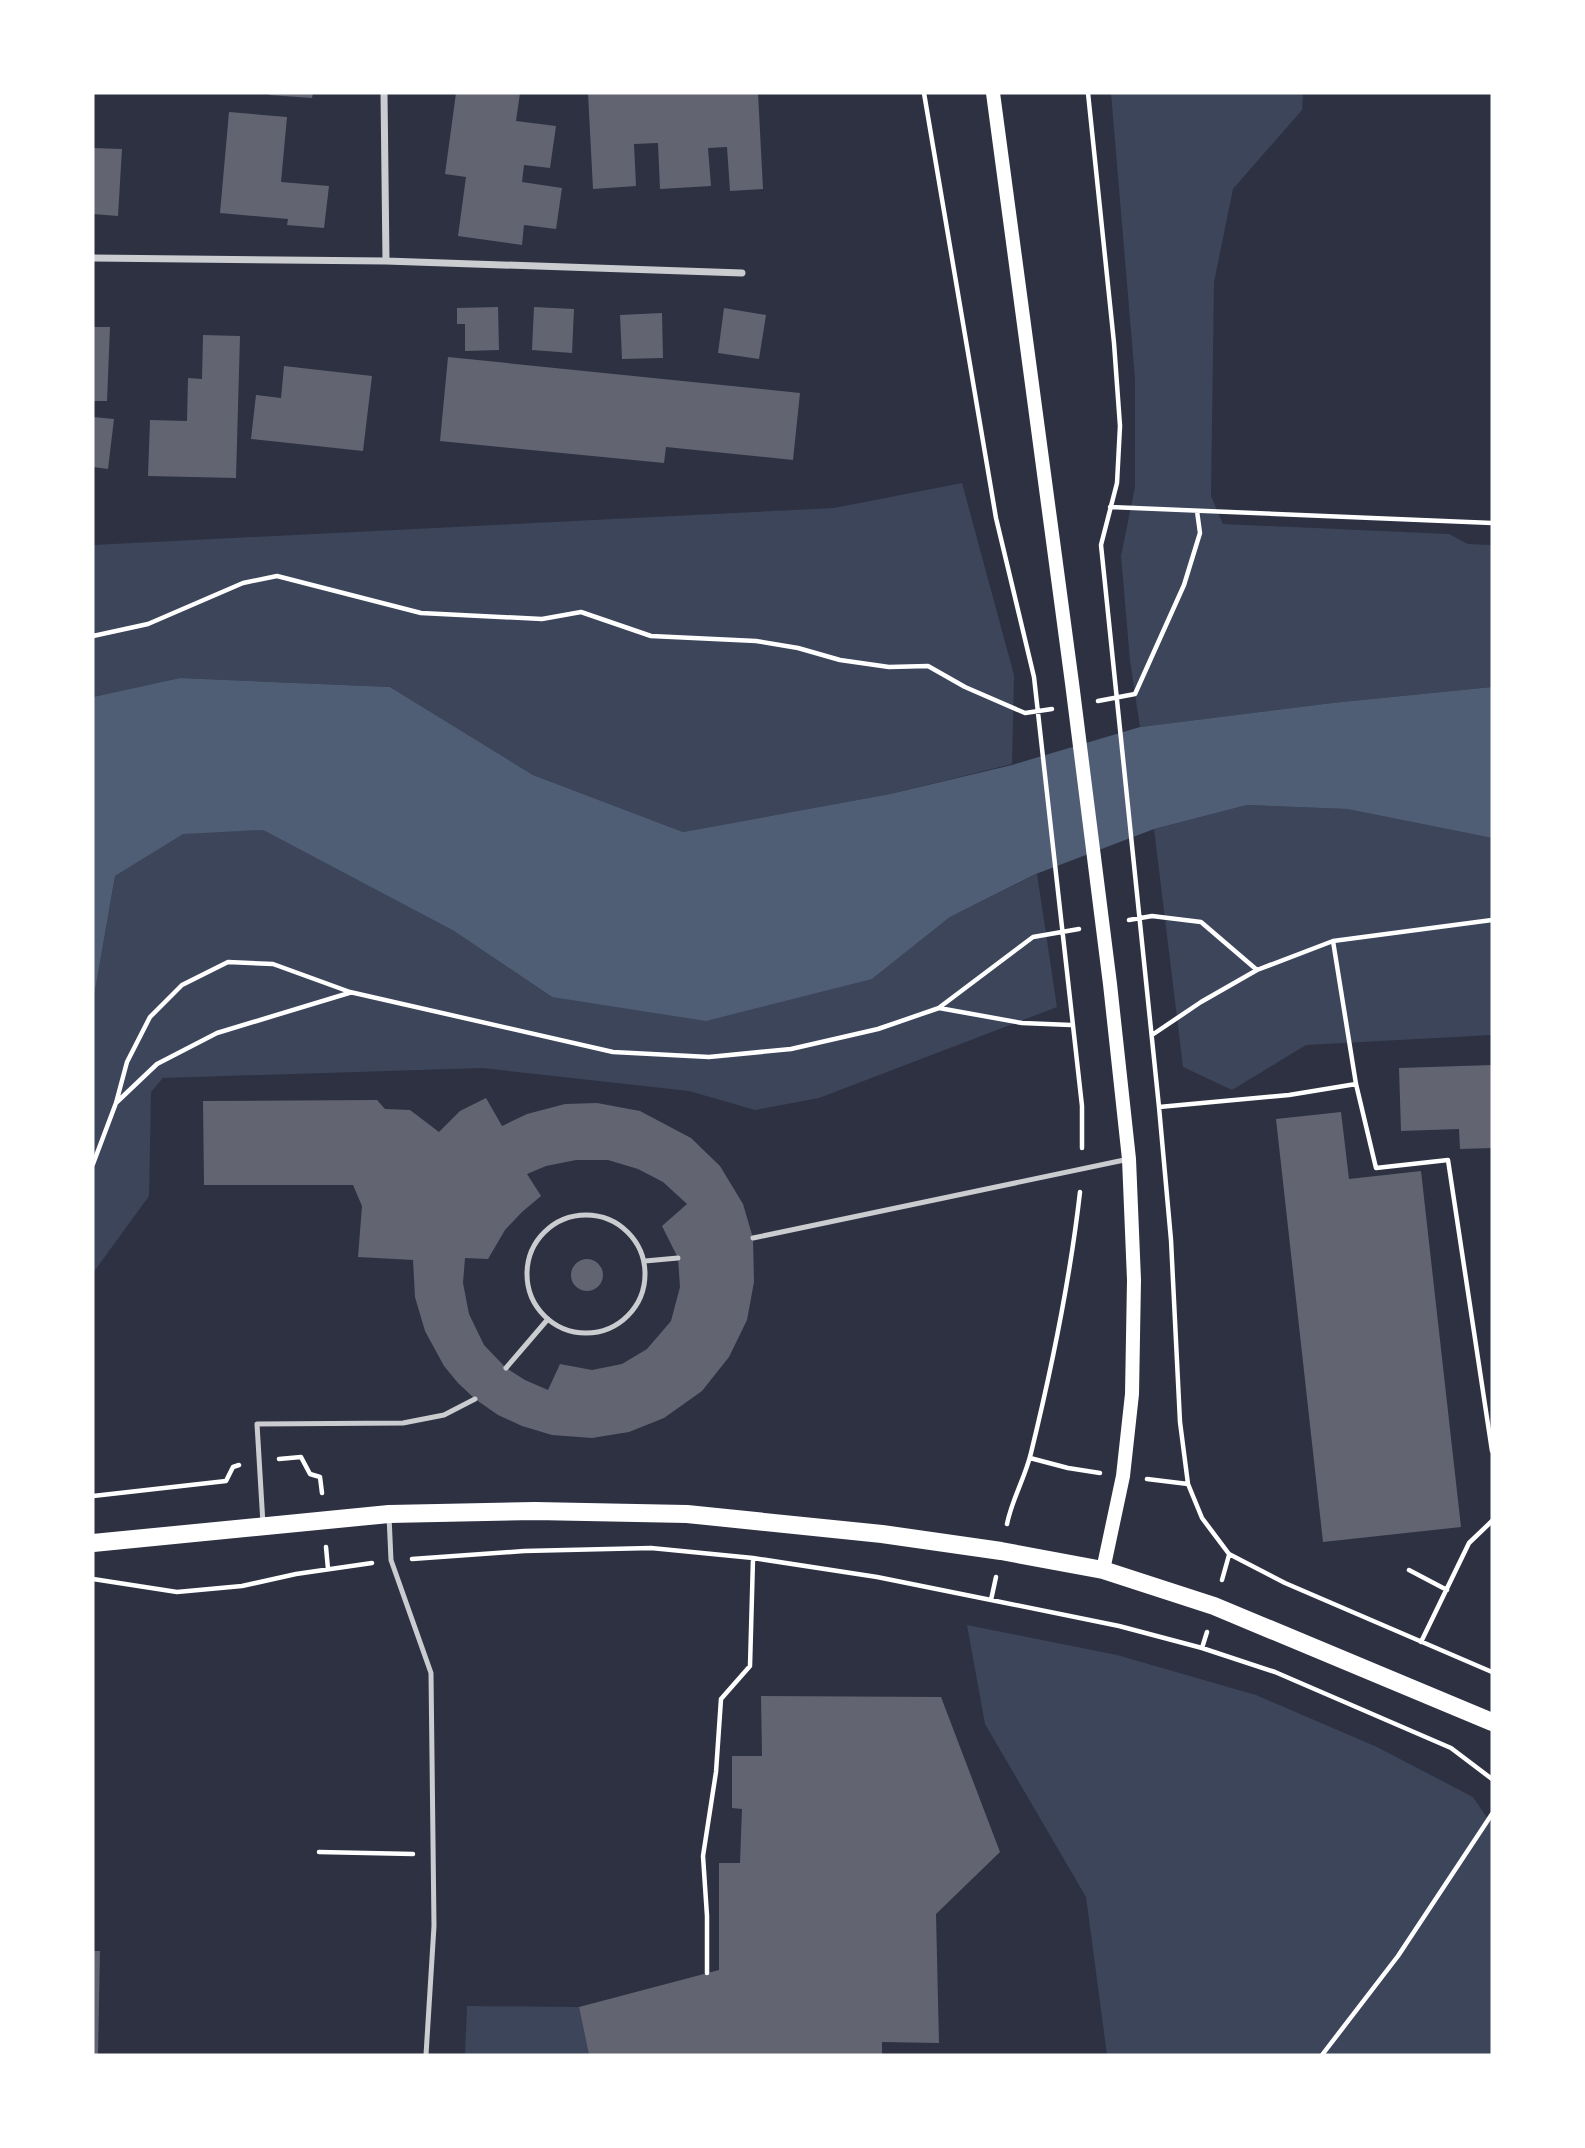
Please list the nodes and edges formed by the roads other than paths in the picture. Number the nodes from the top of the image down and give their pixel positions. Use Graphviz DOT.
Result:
graph roads {
  1 [pos="384,93"];
  2 [pos="993,93"];
  3 [pos="93,258"];
  4 [pos="386,261"];
  5 [pos="742,273"];
  6 [pos="1129,1159"];
  7 [pos="753,1238"];
  8 [pos="678,1258"];
  9 [pos="645,1261"];
  10 [pos="548,1319"];
  11 [pos="506,1368"];
  12 [pos="475,1399"];
  13 [pos="389,1514"];
  14 [pos="263,1527"];
  15 [pos="93,1544"];
  16 [pos="1103,1570"];
  17 [pos="1492,1722"];
  18 [pos="426,2055"];
  1 -- 4 [label="street"];
  2 -- 6 [label="main road"];
  3 -- 4 [label="street"];
  4 -- 5 [label="street"];
  6 -- 7 [label="lane"];
  6 -- 16 [label="main road"];
  8 -- 9 [label="lane"];
  9 -- 10 [label="lane"];
  9 -- 10 [label="lane"];
  10 -- 11 [label="lane"];
  12 -- 14 [label="lane"];
  13 -- 14 [label="main road"];
  13 -- 16 [label="main road"];
  13 -- 18 [label="lane"];
  14 -- 15 [label="main road"];
  16 -- 17 [label="main road"];
}
